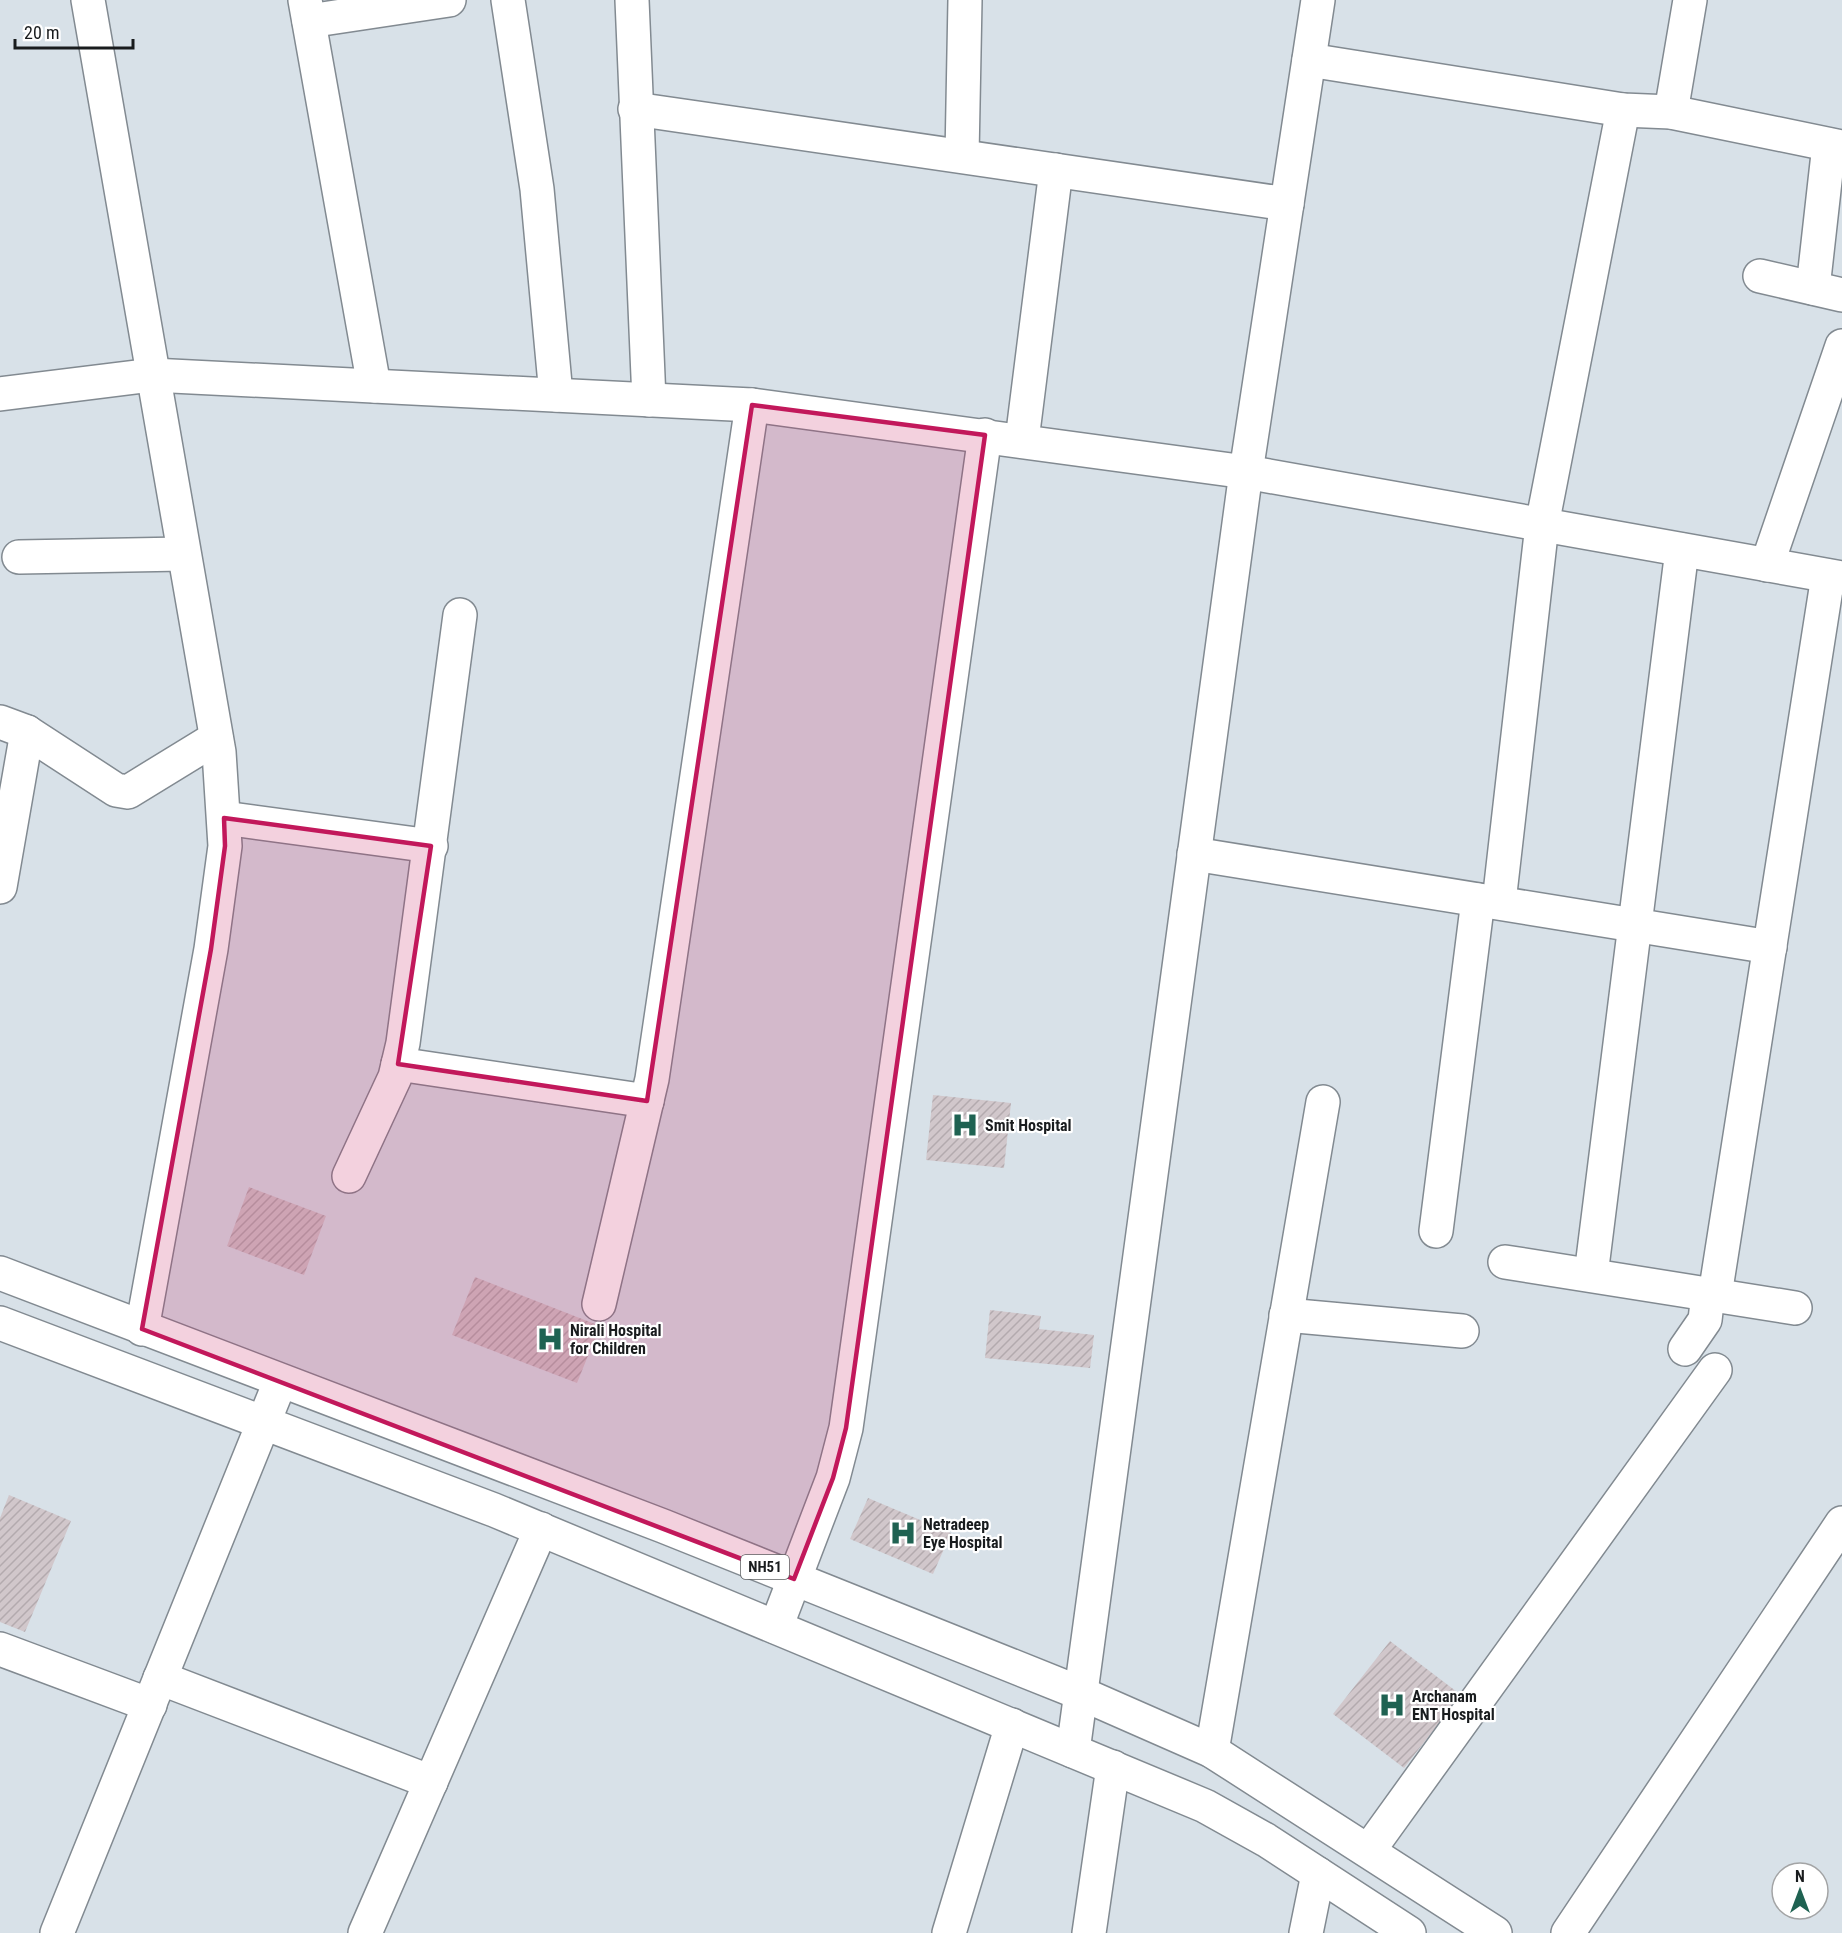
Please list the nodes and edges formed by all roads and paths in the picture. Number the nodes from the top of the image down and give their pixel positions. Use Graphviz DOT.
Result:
graph roads {
  1 [pos="88,0"];
  2 [pos="449,0"];
  3 [pos="508,0"];
  4 [pos="632,0"];
  5 [pos="965,0"];
  6 [pos="1318,0"];
  7 [pos="1690,0"];
  8 [pos="307,10"];
  9 [pos="1309,60"];
  10 [pos="634,109"];
  11 [pos="1623,110"];
  12 [pos="1671,112"];
  13 [pos="1836,146"];
  14 [pos="962,156"];
  15 [pos="1056,170"];
  16 [pos="1287,204"];
  17 [pos="1760,276"];
  18 [pos="1827,292"];
  19 [pos="1842,346"];
  20 [pos="152,375"];
  21 [pos="374,386"];
  22 [pos="0,394"];
  23 [pos="556,396"];
  24 [pos="649,400"];
  25 [pos="752,405"];
  26 [pos="985,435"];
  27 [pos="1022,440"];
  28 [pos="1246,472"];
  29 [pos="1542,525"];
  30 [pos="1682,550"];
  31 [pos="183,554"];
  32 [pos="19,557"];
  33 [pos="1767,565"];
  34 [pos="1835,578"];
  35 [pos="460,615"];
  36 [pos="9,718"];
  37 [pos="216,738"];
  38 [pos="224,818"];
  39 [pos="431,846"];
  40 [pos="1194,854"];
  41 [pos="0,886"];
  42 [pos="1489,901"];
  43 [pos="1634,924"];
  44 [pos="1770,947"];
  45 [pos="398,1064"];
  46 [pos="647,1101"];
  47 [pos="1323,1102"];
  48 [pos="350,1176"];
  49 [pos="1436,1231"];
  50 [pos="1505,1262"];
  51 [pos="0,1273"];
  52 [pos="1591,1275"];
  53 [pos="1711,1295"];
  54 [pos="599,1304"];
  55 [pos="1795,1308"];
  56 [pos="1286,1315"];
  57 [pos="2,1329"];
  58 [pos="142,1329"];
  59 [pos="1462,1331"];
  60 [pos="1685,1349"];
  61 [pos="1715,1370"];
  62 [pos="280,1382"];
  63 [pos="264,1423"];
  64 [pos="1842,1523"];
  65 [pos="541,1529"];
  66 [pos="794,1579"];
  67 [pos="776,1627"];
  68 [pos="0,1649"];
  69 [pos="155,1691"];
  70 [pos="1080,1693"];
  71 [pos="1012,1725"];
  72 [pos="1073,1751"];
  73 [pos="1212,1751"];
  74 [pos="1113,1767"];
  75 [pos="431,1782"];
  76 [pos="1369,1850"];
  77 [pos="1318,1874"];
  78 [pos="57,1933"];
  79 [pos="365,1933"];
  80 [pos="949,1933"];
  81 [pos="1089,1933"];
  82 [pos="1306,1933"];
  83 [pos="1409,1933"];
  84 [pos="1495,1933"];
  85 [pos="1568,1933"];
  1 -- 20 [label="main road"];
  2 -- 8 [label="main road"];
  3 -- 23 [label="main road"];
  4 -- 10 [label="main road"];
  5 -- 14 [label="main road"];
  6 -- 9 [label="main road"];
  7 -- 12 [label="main road"];
  8 -- 21 [label="main road"];
  9 -- 11 [label="main road"];
  9 -- 16 [label="main road"];
  10 -- 14 [label="main road"];
  10 -- 24 [label="main road"];
  11 -- 12 [label="main road"];
  11 -- 29 [label="main road"];
  12 -- 13 [label="main road"];
  13 -- 18 [label="main road"];
  14 -- 15 [label="main road"];
  15 -- 16 [label="main road"];
  15 -- 27 [label="main road"];
  16 -- 28 [label="main road"];
  17 -- 18 [label="main road"];
  19 -- 33 [label="main road"];
  20 -- 21 [label="main road"];
  20 -- 22 [label="main road"];
  20 -- 31 [label="main road"];
  21 -- 23 [label="main road"];
  23 -- 24 [label="main road"];
  24 -- 25 [label="main road"];
  25 -- 26 [label="main road"];
  25 -- 46 [label="main road"];
  26 -- 27 [label="main road"];
  26 -- 66 [label="main road"];
  27 -- 28 [label="main road"];
  28 -- 29 [label="main road"];
  28 -- 40 [label="main road"];
  29 -- 30 [label="main road"];
  29 -- 42 [label="main road"];
  30 -- 33 [label="main road"];
  30 -- 43 [label="main road"];
  31 -- 32 [label="main road"];
  31 -- 37 [label="main road"];
  33 -- 34 [label="main road"];
  34 -- 44 [label="main road"];
  35 -- 39 [label="main road"];
  36 -- 37 [label="main road"];
  36 -- 41 [label="main road"];
  37 -- 38 [label="main road"];
  38 -- 39 [label="main road"];
  38 -- 58 [label="main road"];
  39 -- 45 [label="main road"];
  40 -- 42 [label="main road"];
  40 -- 70 [label="main road"];
  42 -- 43 [label="main road"];
  42 -- 49 [label="main road"];
  43 -- 44 [label="main road"];
  43 -- 52 [label="main road"];
  44 -- 53 [label="main road"];
  45 -- 46 [label="main road"];
  45 -- 48 [label="main road"];
  46 -- 54 [label="main road"];
  47 -- 56 [label="main road"];
  50 -- 52 [label="main road"];
  51 -- 58 [label="main road, NH51"];
  52 -- 53 [label="main road"];
  53 -- 55 [label="main road"];
  53 -- 60 [label="main road"];
  56 -- 59 [label="main road"];
  56 -- 73 [label="main road"];
  57 -- 63 [label="main road"];
  58 -- 62 [label="main road, NH51"];
  61 -- 76 [label="main road"];
  62 -- 63 [label="main road"];
  62 -- 66 [label="main road, NH51"];
  63 -- 65 [label="main road"];
  63 -- 69 [label="main road"];
  64 -- 85 [label="main road"];
  65 -- 67 [label="main road"];
  65 -- 75 [label="main road"];
  66 -- 67 [label="main road"];
  66 -- 70 [label="main road, NH51"];
  67 -- 71 [label="main road"];
  68 -- 69 [label="main road"];
  69 -- 75 [label="main road"];
  69 -- 78 [label="main road"];
  70 -- 72 [label="main road"];
  70 -- 73 [label="main road, NH51"];
  71 -- 72 [label="main road"];
  71 -- 80 [label="main road"];
  72 -- 74 [label="main road"];
  73 -- 76 [label="main road, NH51"];
  74 -- 77 [label="main road"];
  74 -- 81 [label="main road"];
  75 -- 79 [label="main road"];
  76 -- 84 [label="main road, NH51"];
  77 -- 82 [label="main road"];
  77 -- 83 [label="main road"];
}
